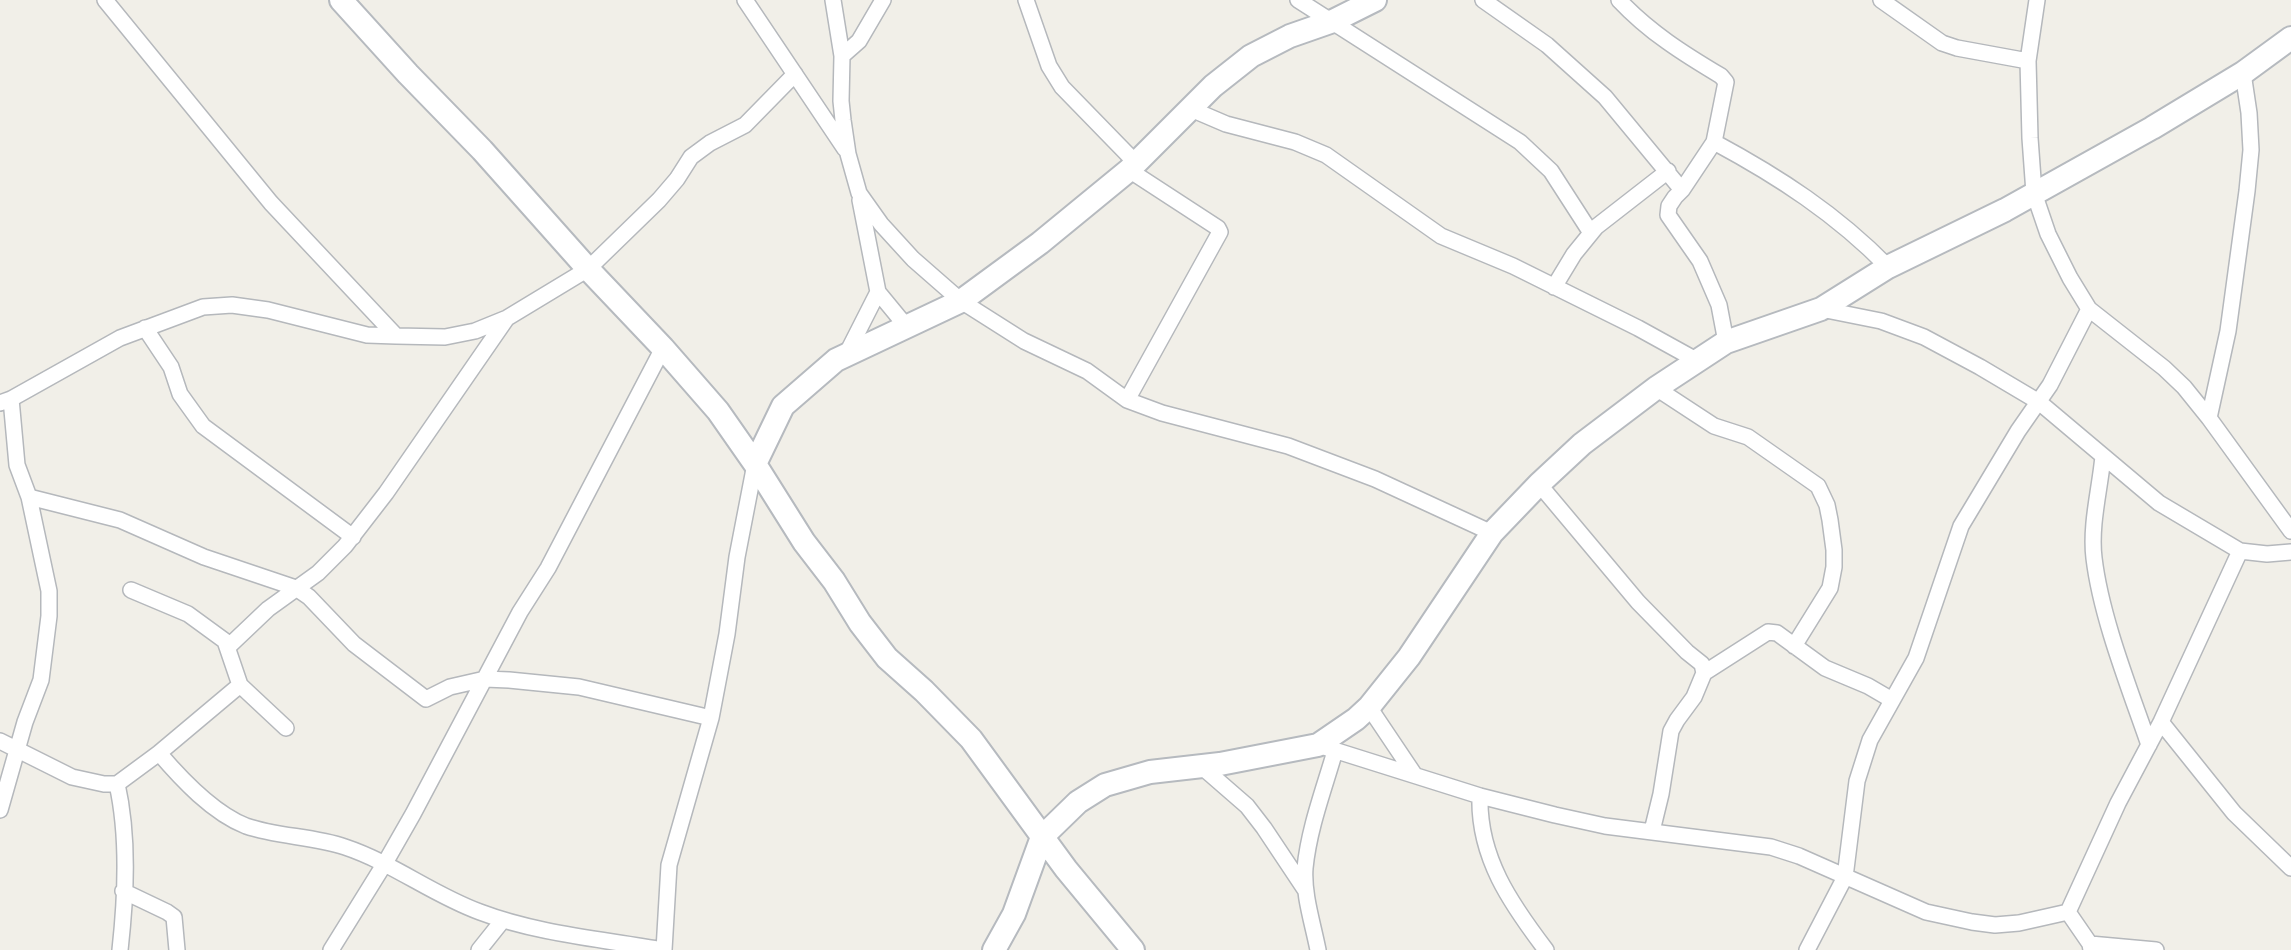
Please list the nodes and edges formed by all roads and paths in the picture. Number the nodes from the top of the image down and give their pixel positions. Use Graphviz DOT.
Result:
graph roads {
  1 [pos="105,0"];
  2 [pos="341,0"];
  3 [pos="745,0"];
  4 [pos="833,0"];
  5 [pos="883,0"];
  6 [pos="1026,0"];
  7 [pos="1298,0"];
  8 [pos="1375,0"];
  9 [pos="1484,0"];
  10 [pos="1619,0"];
  11 [pos="1881,0"];
  12 [pos="2037,0"];
  13 [pos="1333,21"];
  14 [pos="2291,38"];
  15 [pos="842,56"];
  16 [pos="2028,61"];
  17 [pos="2242,73"];
  18 [pos="795,75"];
  19 [pos="1191,110"];
  20 [pos="1714,142"];
  21 [pos="848,154"];
  22 [pos="1133,166"];
  23 [pos="1668,171"];
  24 [pos="1682,190"];
  25 [pos="859,193"];
  26 [pos="2034,193"];
  27 [pos="1591,233"];
  28 [pos="1888,267"];
  29 [pos="588,270"];
  30 [pos="1554,286"];
  31 [pos="878,292"];
  32 [pos="961,301"];
  33 [pos="1821,309"];
  34 [pos="2089,309"];
  35 [pos="507,318"];
  36 [pos="906,326"];
  37 [pos="145,328"];
  38 [pos="396,336"];
  39 [pos="1726,342"];
  40 [pos="663,348"];
  41 [pos="846,355"];
  42 [pos="1696,360"];
  43 [pos="1656,388"];
  44 [pos="1127,400"];
  45 [pos="5,401"];
  46 [pos="2039,402"];
  47 [pos="2209,418"];
  48 [pos="2103,456"];
  49 [pos="755,464"];
  50 [pos="1539,484"];
  51 [pos="29,497"];
  52 [pos="2291,531"];
  53 [pos="1492,533"];
  54 [pos="353,537"];
  55 [pos="2240,551"];
  56 [pos="2291,552"];
  57 [pos="296,588"];
  58 [pos="131,590"];
  59 [pos="1794,646"];
  60 [pos="228,647"];
  61 [pos="1704,673"];
  62 [pos="485,679"];
  63 [pos="240,685"];
  64 [pos="1892,700"];
  65 [pos="1369,707"];
  66 [pos="711,718"];
  67 [pos="2161,723"];
  68 [pos="286,729"];
  69 [pos="0,741"];
  70 [pos="2149,745"];
  71 [pos="1327,748"];
  72 [pos="16,751"];
  73 [pos="159,753"];
  74 [pos="1201,766"];
  75 [pos="1413,774"];
  76 [pos="117,784"];
  77 [pos="1480,796"];
  78 [pos="0,810"];
  79 [pos="1652,831"];
  80 [pos="1042,837"];
  81 [pos="385,864"];
  82 [pos="2291,868"];
  83 [pos="1845,878"];
  84 [pos="123,891"];
  85 [pos="1307,893"];
  86 [pos="2068,912"];
  87 [pos="504,920"];
  88 [pos="2091,947"];
  89 [pos="120,950"];
  90 [pos="177,950"];
  91 [pos="331,950"];
  92 [pos="479,950"];
  93 [pos="663,950"];
  94 [pos="994,950"];
  95 [pos="1133,950"];
  96 [pos="1318,950"];
  97 [pos="1546,950"];
  98 [pos="1807,950"];
  99 [pos="2156,950"];
  1 -- 38 [label="street"];
  2 -- 29 [label="street"];
  3 -- 18 [label="street"];
  4 -- 15 [label="street"];
  5 -- 15 [label="street"];
  6 -- 22 [label="street"];
  7 -- 13 [label="street"];
  8 -- 13 [label="street"];
  9 -- 23 [label="street"];
  10 -- 20 [label="street"];
  11 -- 16 [label="street"];
  12 -- 16 [label="street"];
  13 -- 19 [label="street"];
  13 -- 27 [label="street"];
  14 -- 17 [label="street"];
  15 -- 21 [label="street"];
  16 -- 26 [label="street"];
  17 -- 26 [label="street"];
  17 -- 47 [label="street"];
  18 -- 21 [label="street"];
  18 -- 29 [label="street"];
  19 -- 22 [label="street"];
  19 -- 30 [label="street"];
  20 -- 24 [label="street"];
  20 -- 28 [label="street"];
  21 -- 25 [label="street"];
  22 -- 32 [label="street"];
  22 -- 44 [label="street"];
  23 -- 24 [label="street"];
  23 -- 27 [label="street"];
  24 -- 39 [label="street"];
  25 -- 31 [label="street"];
  25 -- 32 [label="street"];
  26 -- 28 [label="street"];
  26 -- 34 [label="street"];
  27 -- 30 [label="street"];
  28 -- 33 [label="street"];
  29 -- 35 [label="street"];
  29 -- 40 [label="street"];
  30 -- 42 [label="street"];
  31 -- 36 [label="street"];
  31 -- 41 [label="street"];
  32 -- 36 [label="street"];
  32 -- 44 [label="street"];
  33 -- 39 [label="street"];
  33 -- 46 [label="street"];
  34 -- 46 [label="street"];
  34 -- 47 [label="street"];
  35 -- 38 [label="street"];
  35 -- 54 [label="street"];
  36 -- 41 [label="street"];
  37 -- 38 [label="street"];
  37 -- 45 [label="street"];
  37 -- 54 [label="street"];
  39 -- 42 [label="street"];
  40 -- 49 [label="street"];
  40 -- 62 [label="street"];
  41 -- 49 [label="street"];
  42 -- 43 [label="street"];
  43 -- 50 [label="street"];
  43 -- 59 [label="street"];
  44 -- 53 [label="street"];
  45 -- 51 [label="street"];
  46 -- 48 [label="street"];
  46 -- 64 [label="street"];
  47 -- 52 [label="street"];
  48 -- 55 [label="street"];
  48 -- 70 [label="street"];
  49 -- 66 [label="street"];
  49 -- 80 [label="street"];
  50 -- 53 [label="street"];
  50 -- 61 [label="street"];
  51 -- 57 [label="street"];
  51 -- 72 [label="street"];
  53 -- 65 [label="street"];
  54 -- 57 [label="street"];
  55 -- 56 [label="street"];
  55 -- 67 [label="street"];
  57 -- 60 [label="street"];
  57 -- 62 [label="street"];
  58 -- 60 [label="street"];
  59 -- 61 [label="street"];
  59 -- 64 [label="street"];
  60 -- 63 [label="street"];
  61 -- 79 [label="street"];
  62 -- 66 [label="street"];
  62 -- 81 [label="street"];
  63 -- 68 [label="street"];
  63 -- 73 [label="street"];
  64 -- 83 [label="street"];
  65 -- 71 [label="street"];
  65 -- 75 [label="street"];
  66 -- 93 [label="street"];
  67 -- 70 [label="street"];
  67 -- 82 [label="street"];
  69 -- 72 [label="street"];
  70 -- 86 [label="street"];
  71 -- 74 [label="street"];
  71 -- 75 [label="street"];
  71 -- 85 [label="street"];
  72 -- 76 [label="street"];
  72 -- 78 [label="street"];
  73 -- 76 [label="street"];
  73 -- 81 [label="street"];
  74 -- 80 [label="street"];
  74 -- 85 [label="street"];
  75 -- 77 [label="street"];
  76 -- 84 [label="street"];
  77 -- 79 [label="street"];
  77 -- 97 [label="street"];
  79 -- 83 [label="street"];
  80 -- 94 [label="street"];
  80 -- 95 [label="street"];
  81 -- 87 [label="street"];
  81 -- 91 [label="street"];
  83 -- 86 [label="street"];
  83 -- 98 [label="street"];
  84 -- 89 [label="street"];
  84 -- 90 [label="street"];
  85 -- 96 [label="street"];
  86 -- 88 [label="street"];
  87 -- 92 [label="street"];
  87 -- 93 [label="street"];
  88 -- 99 [label="street"];
}
